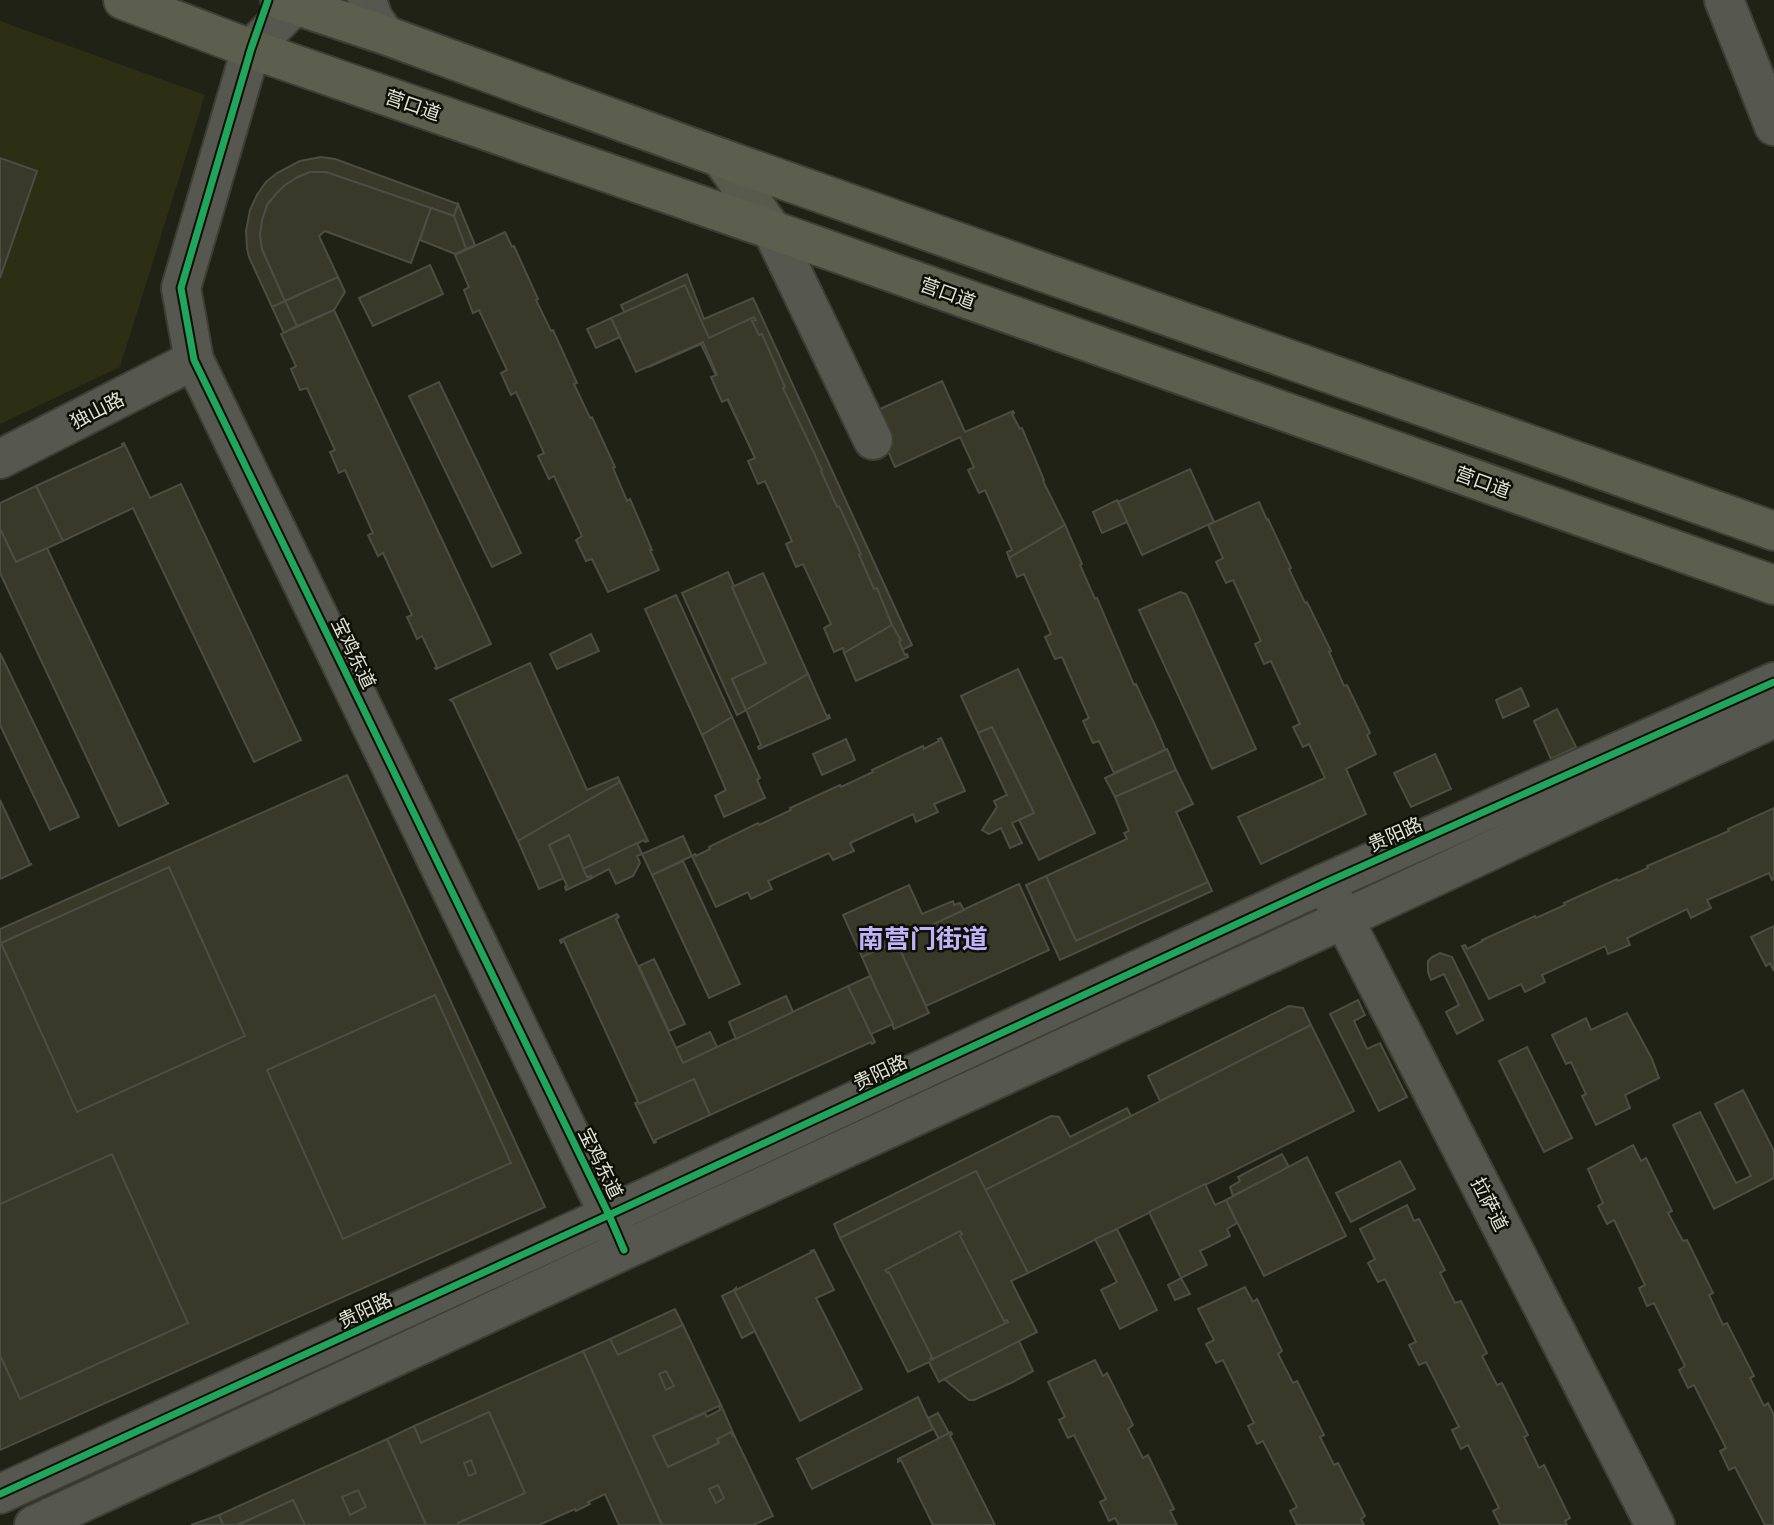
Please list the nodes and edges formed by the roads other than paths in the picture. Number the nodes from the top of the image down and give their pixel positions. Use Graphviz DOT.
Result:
graph roads {
  1 [pos="123,0"];
  2 [pos="366,0"];
  3 [pos="1724,0"];
  4 [pos="286,1"];
  5 [pos="385,35"];
  6 [pos="251,49"];
  7 [pos="1774,126"];
  8 [pos="721,158"];
  9 [pos="772,230"];
  10 [pos="194,360"];
  11 [pos="873,440"];
  12 [pos="0,459"];
  13 [pos="1774,531"];
  14 [pos="1774,585"];
  15 [pos="1774,682"];
  16 [pos="1774,718"];
  17 [pos="1325,883"];
  18 [pos="1344,919"];
  19 [pos="609,1216"];
  20 [pos="624,1250"];
  21 [pos="0,1494"];
  22 [pos="0,1513"];
  23 [pos="6,1525"];
  24 [pos="34,1525"];
  25 [pos="1655,1525"];
  1 -- 6 [label="main road, 营口道"];
  2 -- 5 [label="street"];
  3 -- 7 [label="street"];
  4 -- 5 [label="main road"];
  4 -- 6 [label="street"];
  5 -- 8 [label="main road"];
  6 -- 9 [label="main road, 营口道"];
  6 -- 10 [label="street, 宝鸡东道"];
  8 -- 9 [label="main road"];
  8 -- 13 [label="main road"];
  9 -- 11 [label="street"];
  9 -- 14 [label="main road, 营口道"];
  10 -- 12 [label="street, 独山路"];
  10 -- 19 [label="street, 宝鸡东道"];
  15 -- 17 [label="street, 贵阳路"];
  16 -- 18 [label="street"];
  17 -- 18 [label="street, 拉萨道"];
  17 -- 19 [label="street, 贵阳路"];
  18 -- 20 [label="street"];
  18 -- 25 [label="street, 拉萨道"];
  19 -- 20 [label="street, 宝鸡东道"];
  19 -- 21 [label="street, 贵阳路"];
  20 -- 24 [label="street"];
  22 -- 23 [label="street"];
}
